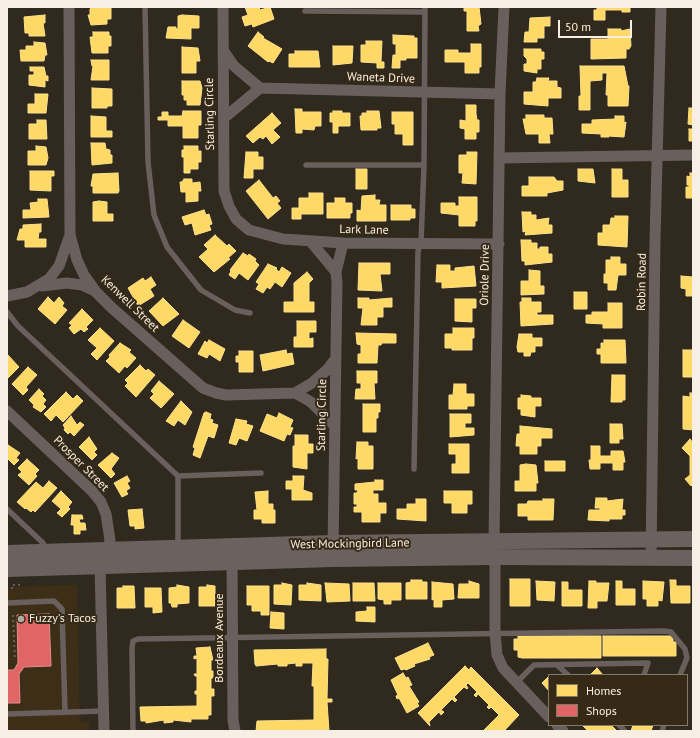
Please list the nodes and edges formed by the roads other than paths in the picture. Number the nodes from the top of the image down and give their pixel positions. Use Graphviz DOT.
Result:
graph roads {
  1 [pos="68,7"];
  2 [pos="145,7"];
  3 [pos="223,7"];
  4 [pos="504,7"];
  5 [pos="661,7"];
  6 [pos="425,9"];
  7 [pos="305,11"];
  8 [pos="223,50"];
  9 [pos="260,88"];
  10 [pos="425,92"];
  11 [pos="500,94"];
  12 [pos="224,118"];
  13 [pos="693,155"];
  14 [pos="657,156"];
  15 [pos="499,158"];
  16 [pos="306,165"];
  17 [pos="424,165"];
  18 [pos="236,219"];
  19 [pos="70,235"];
  20 [pos="311,242"];
  21 [pos="343,243"];
  22 [pos="421,243"];
  23 [pos="499,244"];
  24 [pos="336,272"];
  25 [pos="36,288"];
  26 [pos="96,292"];
  27 [pos="7,296"];
  28 [pos="7,312"];
  29 [pos="250,313"];
  30 [pos="336,358"];
  31 [pos="295,393"];
  32 [pos="7,411"];
  33 [pos="334,425"];
  34 [pos="414,469"];
  35 [pos="261,473"];
  36 [pos="178,476"];
  37 [pos="7,509"];
  38 [pos="651,539"];
  39 [pos="693,539"];
  40 [pos="333,544"];
  41 [pos="178,547"];
  42 [pos="108,549"];
  43 [pos="494,550"];
  44 [pos="47,551"];
  45 [pos="7,553"];
  46 [pos="232,553"];
  47 [pos="651,558"];
  48 [pos="693,558"];
  49 [pos="333,560"];
  50 [pos="100,566"];
  51 [pos="13,574"];
  52 [pos="7,603"];
  53 [pos="495,632"];
  54 [pos="233,637"];
  55 [pos="557,665"];
  56 [pos="567,674"];
  57 [pos="644,674"];
  58 [pos="680,674"];
  59 [pos="516,683"];
  60 [pos="104,711"];
  61 [pos="65,712"];
  62 [pos="7,714"];
  63 [pos="548,716"];
  64 [pos="104,731"];
  65 [pos="133,731"];
  66 [pos="235,731"];
  1 -- 19 [label="street, Kenwell Street"];
  2 -- 29 [label="lane"];
  3 -- 8 [label="street, Starling Circle"];
  4 -- 11 [label="street, Oriole Drive"];
  5 -- 14 [label="street, Robin Road"];
  6 -- 7 [label="lane"];
  6 -- 10 [label="lane"];
  8 -- 9 [label="street"];
  8 -- 12 [label="street, Starling Circle"];
  9 -- 10 [label="street, Waneta Drive"];
  9 -- 12 [label="street"];
  10 -- 11 [label="street, Waneta Drive"];
  10 -- 17 [label="lane"];
  11 -- 15 [label="street, Oriole Drive"];
  12 -- 18 [label="street, Starling Circle"];
  13 -- 14 [label="street"];
  14 -- 15 [label="street"];
  14 -- 38 [label="street, Robin Road"];
  15 -- 23 [label="street, Oriole Drive"];
  16 -- 17 [label="lane"];
  17 -- 22 [label="lane"];
  18 -- 20 [label="street, Lark Lane"];
  19 -- 25 [label="street"];
  19 -- 26 [label="street, Kenwell Street"];
  20 -- 21 [label="street, Lark Lane"];
  20 -- 24 [label="street"];
  21 -- 22 [label="street, Lark Lane"];
  21 -- 24 [label="street, Starling Circle"];
  22 -- 23 [label="street, Lark Lane"];
  22 -- 34 [label="lane"];
  23 -- 43 [label="street, Oriole Drive"];
  24 -- 30 [label="street, Starling Circle"];
  25 -- 26 [label="street"];
  25 -- 27 [label="street"];
  26 -- 31 [label="street, Kenwell Street"];
  28 -- 36 [label="lane"];
  30 -- 31 [label="street, Kenwell Street"];
  30 -- 33 [label="street, Starling Circle"];
  31 -- 33 [label="street"];
  32 -- 42 [label="street, Prosper Street"];
  33 -- 40 [label="street, Starling Circle"];
  35 -- 36 [label="lane"];
  36 -- 41 [label="lane"];
  37 -- 44 [label="lane"];
  38 -- 39 [label="main road, West Mockingbird Lane"];
  38 -- 43 [label="main road, West Mockingbird Lane"];
  38 -- 47 [label="street, Robin Road"];
  40 -- 43 [label="main road, West Mockingbird Lane"];
  40 -- 46 [label="main road, West Mockingbird Lane"];
  40 -- 49 [label="street, Starling Circle"];
  41 -- 42 [label="main road, West Mockingbird Lane"];
  41 -- 46 [label="main road, West Mockingbird Lane"];
  42 -- 44 [label="main road, West Mockingbird Lane"];
  42 -- 50 [label="main road"];
  43 -- 47 [label="main road, West Mockingbird Lane"];
  43 -- 49 [label="main road, West Mockingbird Lane"];
  43 -- 53 [label="street, Oriole Drive"];
  44 -- 45 [label="main road, West Mockingbird Lane"];
  46 -- 49 [label="main road, West Mockingbird Lane"];
  46 -- 50 [label="main road, West Mockingbird Lane"];
  46 -- 54 [label="street, Bordeaux Avenue"];
  47 -- 48 [label="main road, West Mockingbird Lane"];
  50 -- 51 [label="main road, West Mockingbird Lane"];
  50 -- 60 [label="street"];
  52 -- 61 [label="lane"];
  53 -- 54 [label="lane"];
  53 -- 58 [label="lane"];
  53 -- 59 [label="street, Oriole Drive"];
  54 -- 65 [label="lane"];
  54 -- 66 [label="street, Bordeaux Avenue"];
  55 -- 56 [label="lane"];
  55 -- 57 [label="lane"];
  55 -- 59 [label="lane"];
  59 -- 63 [label="street, Oriole Drive"];
  60 -- 61 [label="lane"];
  60 -- 64 [label="street"];
  61 -- 62 [label="lane"];
}
